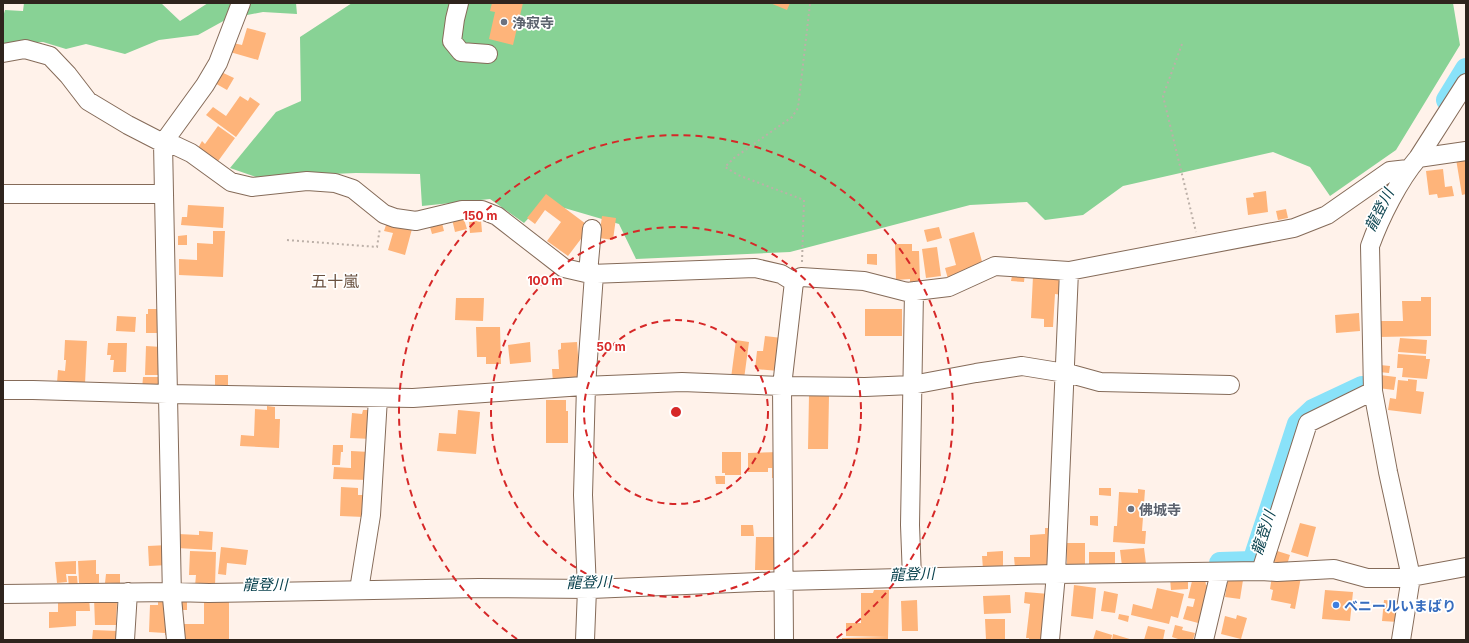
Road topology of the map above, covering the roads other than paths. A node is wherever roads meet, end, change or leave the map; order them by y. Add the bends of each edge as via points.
1 (241, 3) edge
2 (459, 3) edge
3 (3, 53) edge
4 (488, 54) dead end
5 (1466, 83) edge
6 (163, 143) junction
7 (1466, 151) edge
8 (1413, 164) junction
9 (3, 194) edge
10 (164, 194) junction
11 (592, 229) dead end
12 (1069, 271) junction
13 (591, 273) junction
14 (797, 280) junction
15 (914, 291) junction
16 (1065, 374) junction
17 (912, 385) junction
18 (1230, 385) dead end
19 (586, 386) junction
20 (782, 386) junction
21 (3, 390) edge
22 (1373, 391) junction
23 (167, 394) junction
24 (378, 398) junction
25 (1466, 567) edge
26 (1261, 571) junction
27 (1220, 572) junction
28 (1056, 574) junction
29 (912, 577) junction
30 (1411, 577) junction
31 (784, 581) junction
32 (587, 588) junction
33 (359, 590) junction
34 (128, 592) junction
35 (172, 592) junction
36 (3, 594) edge
37 (125, 640) edge
38 (176, 640) edge
39 (585, 640) edge
40 (784, 640) edge
41 (1050, 640) edge
42 (1204, 640) edge
43 (1401, 640) edge

1 - 6 street via 218,63
2 - 4 street via 454,19 452,41 461,52
3 - 6 street via 25,49 50,56 88,101
5 - 8 street
6 - 10 street
6 - 13 street via 192,153 231,182 252,187 307,181 335,183 353,190 382,213 395,218 416,221 462,210 482,210 497,216 564,268
7 - 8 street
8 - 12 street via 1390,171 1327,215 1294,228
8 - 22 street via 1377,227 1370,246
9 - 10 street
10 - 23 street
11 - 13 street
12 - 15 street via 995,266 949,287
12 - 16 street
13 - 14 street via 755,268
13 - 19 street
14 - 15 street via 864,281 907,292
14 - 20 street
15 - 17 street
16 - 17 street via 1022,366
16 - 18 street via 1100,382
16 - 28 street
17 - 20 street
17 - 29 street
19 - 20 street via 682,382
19 - 24 street via 413,398
19 - 32 street via 583,495
20 - 31 street
21 - 23 street
22 - 26 street via 1308,423
22 - 30 street
23 - 24 street
23 - 35 street
24 - 33 street via 370,515
25 - 30 street
26 - 27 street
26 - 30 street via 1334,570 1367,578
27 - 28 street
27 - 42 street
28 - 29 street
28 - 41 street
29 - 31 street
30 - 43 street
31 - 32 street
31 - 40 street
32 - 33 street
32 - 39 street
33 - 35 street
34 - 35 street
34 - 36 street
34 - 37 street
35 - 38 street

